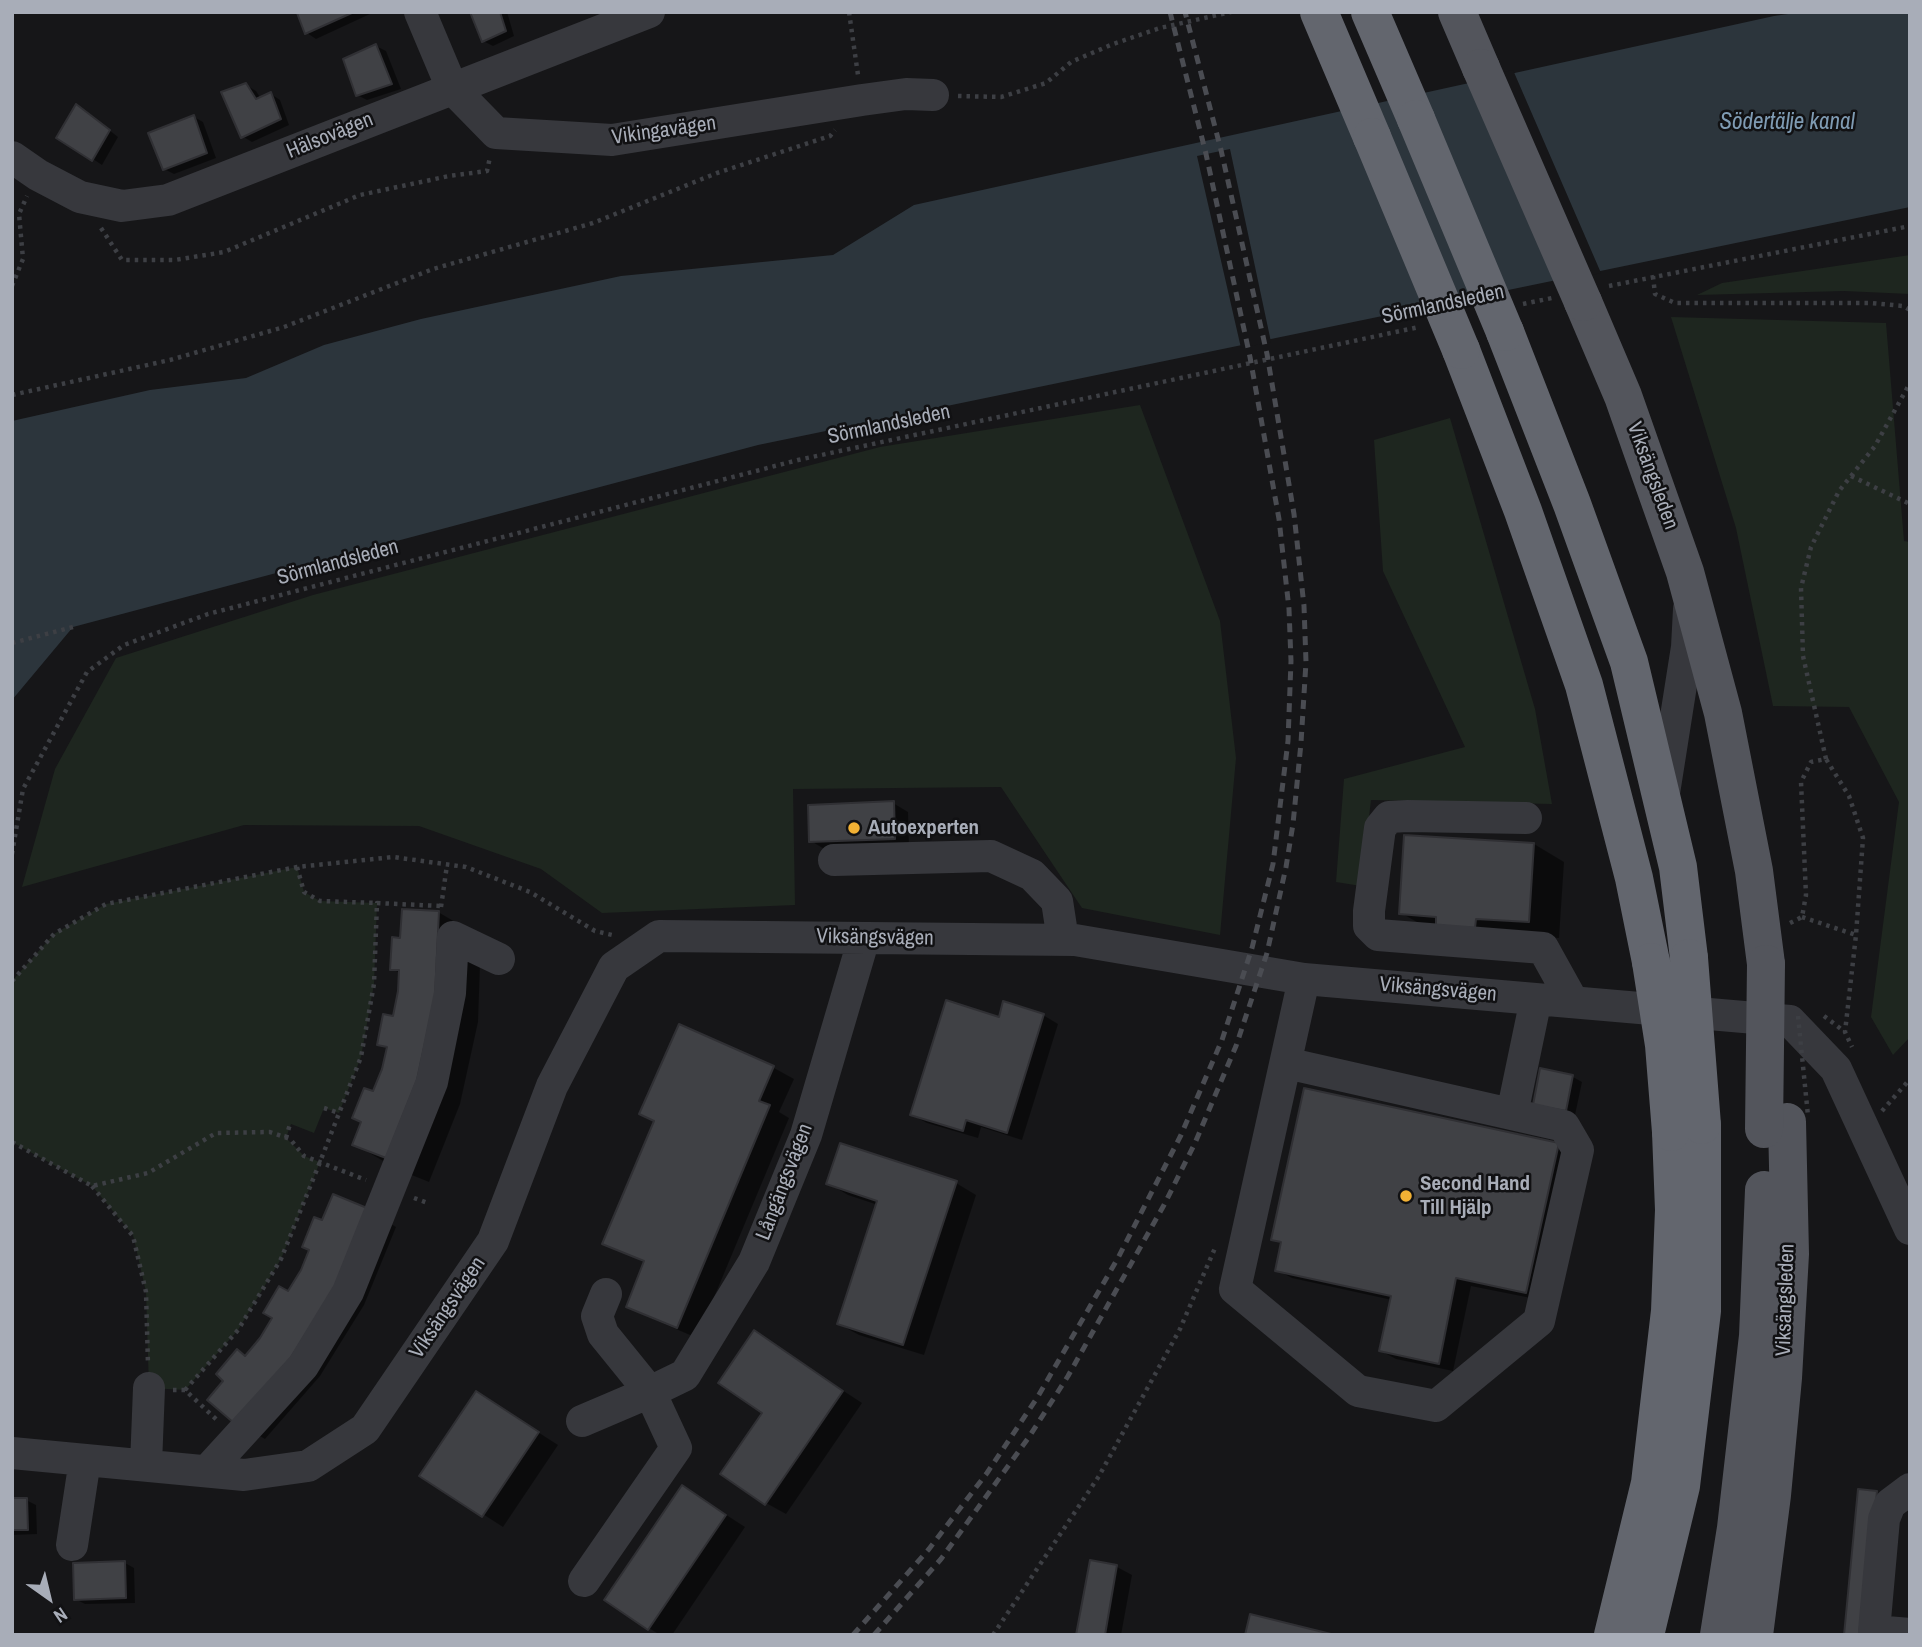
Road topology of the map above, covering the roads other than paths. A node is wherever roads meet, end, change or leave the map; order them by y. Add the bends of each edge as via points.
1 (420, 12) edge
2 (649, 12) edge
3 (1319, 12) edge
4 (1370, 12) edge
5 (1457, 12) edge
6 (452, 88) junction
7 (933, 95) road end
8 (12, 157) edge
9 (1690, 591) junction
10 (1663, 801) junction
11 (1526, 818) dead end
12 (834, 860) dead end
13 (863, 938) junction
14 (1063, 940) junction
15 (499, 959) dead end
16 (1304, 979) junction
17 (1536, 999) junction
18 (1573, 1003) junction
19 (1286, 1063) junction
20 (1512, 1114) junction
21 (1787, 1122) junction
22 (1687, 1129) junction
23 (1901, 1183) edge
24 (1910, 1229) edge
25 (606, 1294) dead end
26 (149, 1388) road end
27 (650, 1392) junction
28 (582, 1421) dead end
29 (12, 1453) edge
30 (85, 1460) junction
31 (146, 1465) junction
32 (207, 1471) junction
33 (1910, 1489) edge
34 (72, 1545) dead end
35 (584, 1580) dead end
36 (1910, 1634) edge
37 (1612, 1635) edge
38 (1645, 1635) edge
39 (1719, 1635) edge
40 (1754, 1635) edge

1 - 6 street
2 - 6 street, Hälsovägen
3 - 22 highway, bridge via 1461,349 1584,685 1634,878 1664,1045
4 - 10 highway, bridge via 1572,504 1629,662
5 - 9 main road, Viksängsleden, bridge via 1623,396
6 - 7 street, Vikingavägen via 496,133 612,140 862,100
6 - 8 street, Hälsovägen via 168,200 122,206 80,197
9 - 10 street via 1687,647
9 - 21 main road, Viksängsleden, bridge via 1723,713 1754,871
10 - 22 highway, bridge via 1678,867 1689,958
11 - 18 street via 1389,817 1380,828 1370,926 1378,935 1543,948
12 - 14 street via 992,856 1032,875 1057,901
13 - 14 street, Viksängsvägen
13 - 27 street, Långängsvägen via 806,1135 754,1262 685,1375
13 - 32 street, Viksängsvägen via 659,936 614,967 552,1086 493,1241 365,1429 308,1466 244,1475
14 - 16 street, Viksängsvägen
15 - 32 street via 453,937 450,992 432,1082 348,1292 303,1366
16 - 17 street, Viksängsvägen
16 - 19 street
17 - 18 street, Viksängsvägen
17 - 20 street
18 - 23 street, Viksängsvägen via 1790,1021 1836,1069 1873,1121
19 - 20 street
19 - 20 street via 1235,1289 1357,1391 1436,1406 1539,1321 1578,1150 1564,1126
21 - 39 main road, Viksängsleden via 1763,1227 1758,1336
21 - 40 main road, Viksängsleden via 1790,1254 1783,1378
22 - 37 highway via 1674,1210 1670,1311 1650,1483
22 - 38 highway via 1702,1311 1681,1486
23 - 24 street, Viksängsvägen
25 - 27 street via 597,1316 603,1335
26 - 31 street
27 - 28 street, Långängsvägen
27 - 35 street via 676,1448
29 - 30 street, Viksängsvägen
30 - 31 street, Viksängsvägen
30 - 34 street
31 - 32 street, Viksängsvägen
33 - 36 street via 1890,1504 1884,1519 1874,1631

